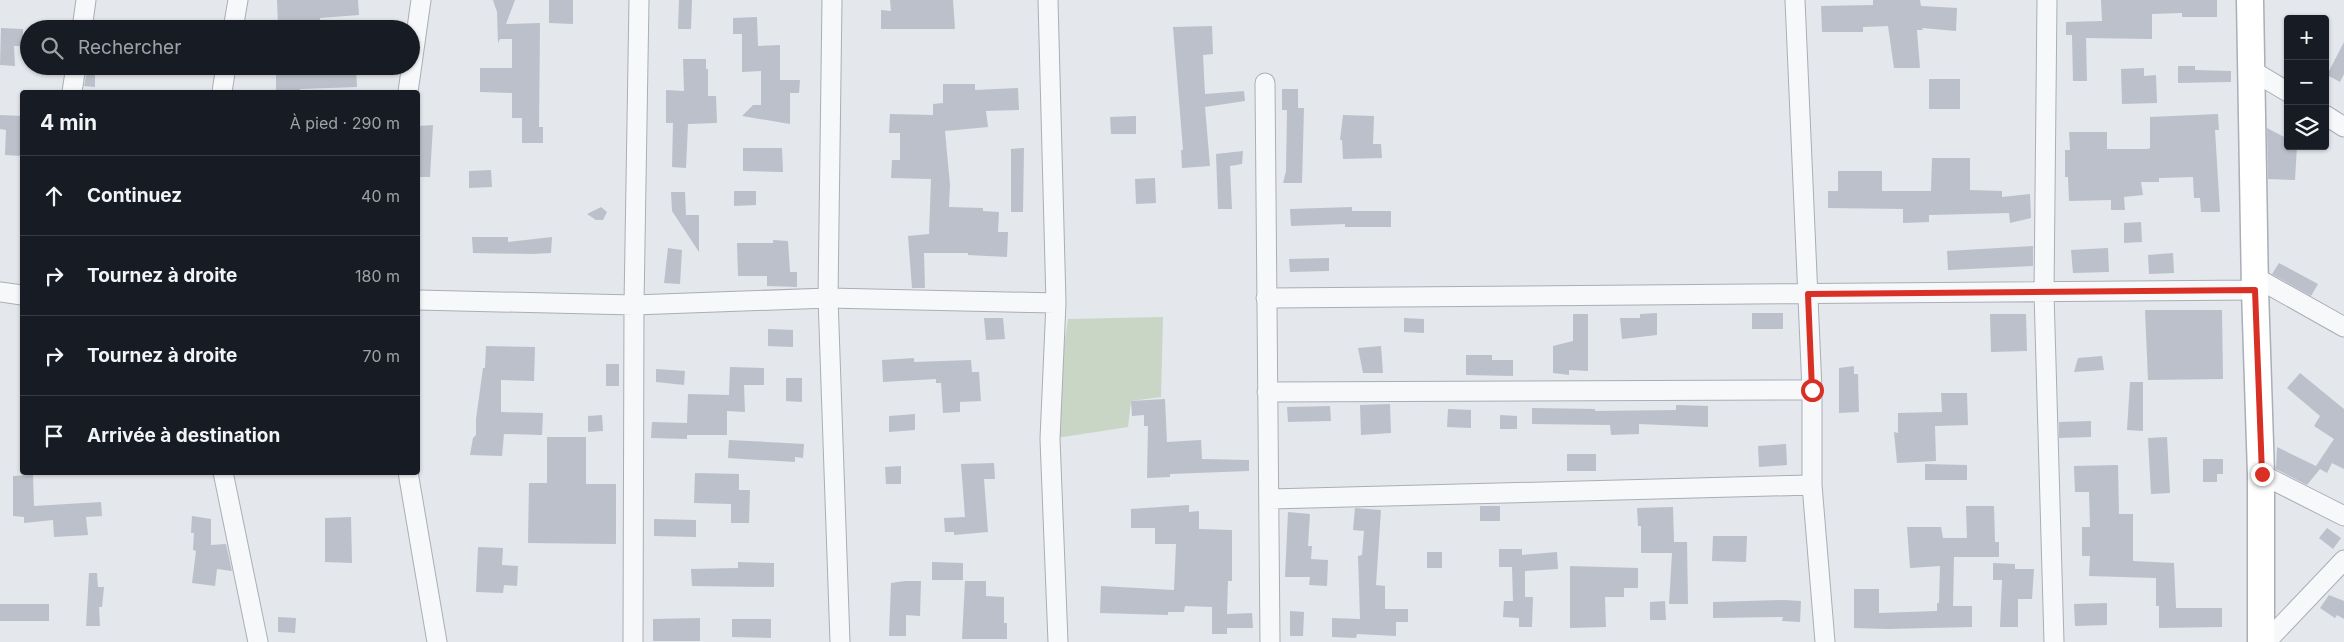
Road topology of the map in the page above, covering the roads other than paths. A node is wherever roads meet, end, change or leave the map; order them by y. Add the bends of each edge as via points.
1 (86, 0) edge
2 (238, 0) edge
3 (421, 0) edge
4 (639, 0) edge
5 (832, 0) edge
6 (1048, 0) edge
7 (1795, 0) edge
8 (2047, 0) edge
9 (2250, 0) edge
10 (83, 20) edge
11 (235, 20) edge
12 (418, 20) edge
13 (2251, 70) junction
14 (75, 75) edge
15 (225, 75) edge
16 (410, 75) edge
17 (1265, 84) dead end
18 (72, 90) edge
19 (222, 90) edge
20 (408, 90) edge
21 (2284, 90) edge
22 (2329, 118) edge
23 (2344, 127) edge
24 (2255, 283) junction
25 (0, 292) edge
26 (2044, 293) junction
27 (1808, 294) junction
28 (20, 295) edge
29 (828, 298) junction
30 (1266, 298) junction
31 (420, 300) edge
32 (1056, 303) junction
33 (634, 305) junction
34 (2344, 327) edge
35 (1812, 390) junction
36 (1267, 392) junction
37 (2262, 474) junction
38 (223, 475) edge
39 (409, 475) edge
40 (1812, 485) junction
41 (1269, 499) junction
42 (2344, 516) edge
43 (2344, 560) edge
44 (258, 642) edge
45 (437, 642) edge
46 (633, 642) edge
47 (840, 642) edge
48 (1058, 642) edge
49 (1270, 642) edge
50 (1825, 642) edge
51 (2054, 642) edge
52 (2260, 642) edge
53 (2266, 642) edge

1 - 10 street
2 - 11 street
3 - 12 street
4 - 33 street
5 - 29 street
6 - 32 street
7 - 27 street
8 - 26 street
9 - 13 street
13 - 21 street
13 - 24 street
14 - 18 street
15 - 19 street
16 - 20 street
17 - 30 street
22 - 23 street
24 - 26 street
24 - 34 street
24 - 37 street
25 - 28 street
26 - 27 street
26 - 51 street
27 - 30 street
27 - 35 street
29 - 32 street
29 - 33 street
29 - 47 street
30 - 36 street
31 - 33 street
32 - 48 street via 1050,439
33 - 46 street
35 - 36 street
35 - 40 street
36 - 41 street
37 - 42 street
37 - 52 street
38 - 44 street
39 - 45 street
40 - 41 street
40 - 50 street
41 - 49 street
43 - 53 street

